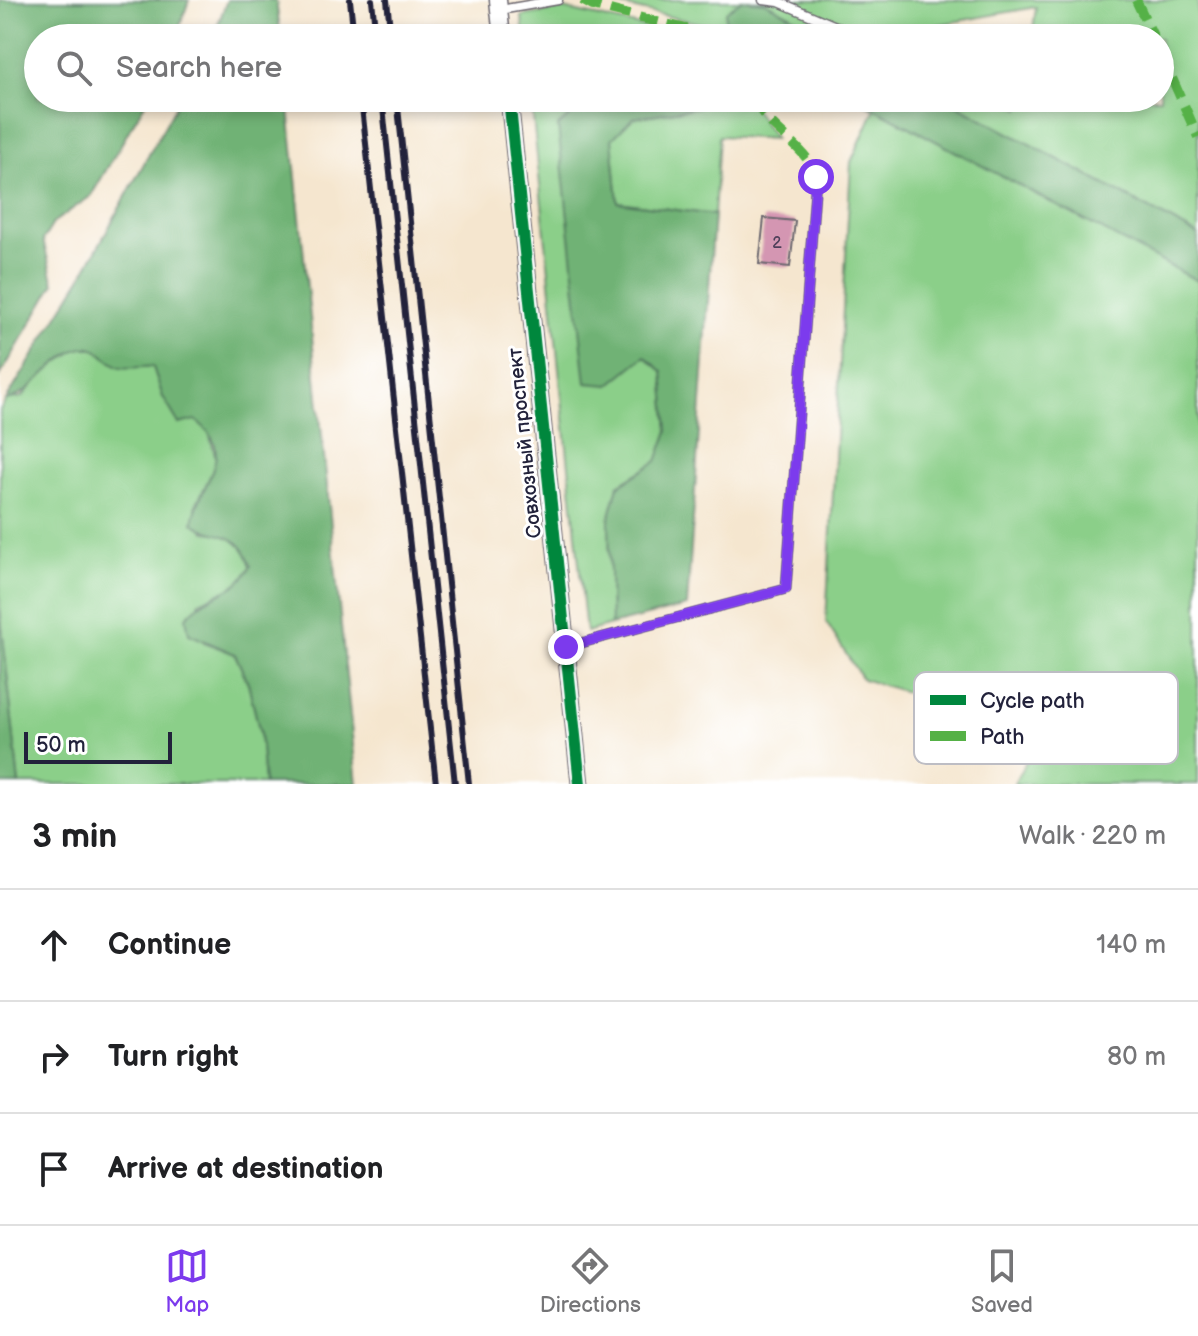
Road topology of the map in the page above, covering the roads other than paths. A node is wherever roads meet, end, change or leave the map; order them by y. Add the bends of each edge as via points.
1 (558, 0) edge
2 (763, 0) edge
3 (499, 5) edge
4 (831, 24) edge
5 (510, 112) edge
6 (816, 177) dead end
7 (566, 647) junction
8 (580, 784) edge

1 - 3 lane
2 - 4 lane
5 - 7 street, Совхозный проспект
6 - 7 lane via 786,589
7 - 8 street, Совхозный проспект

